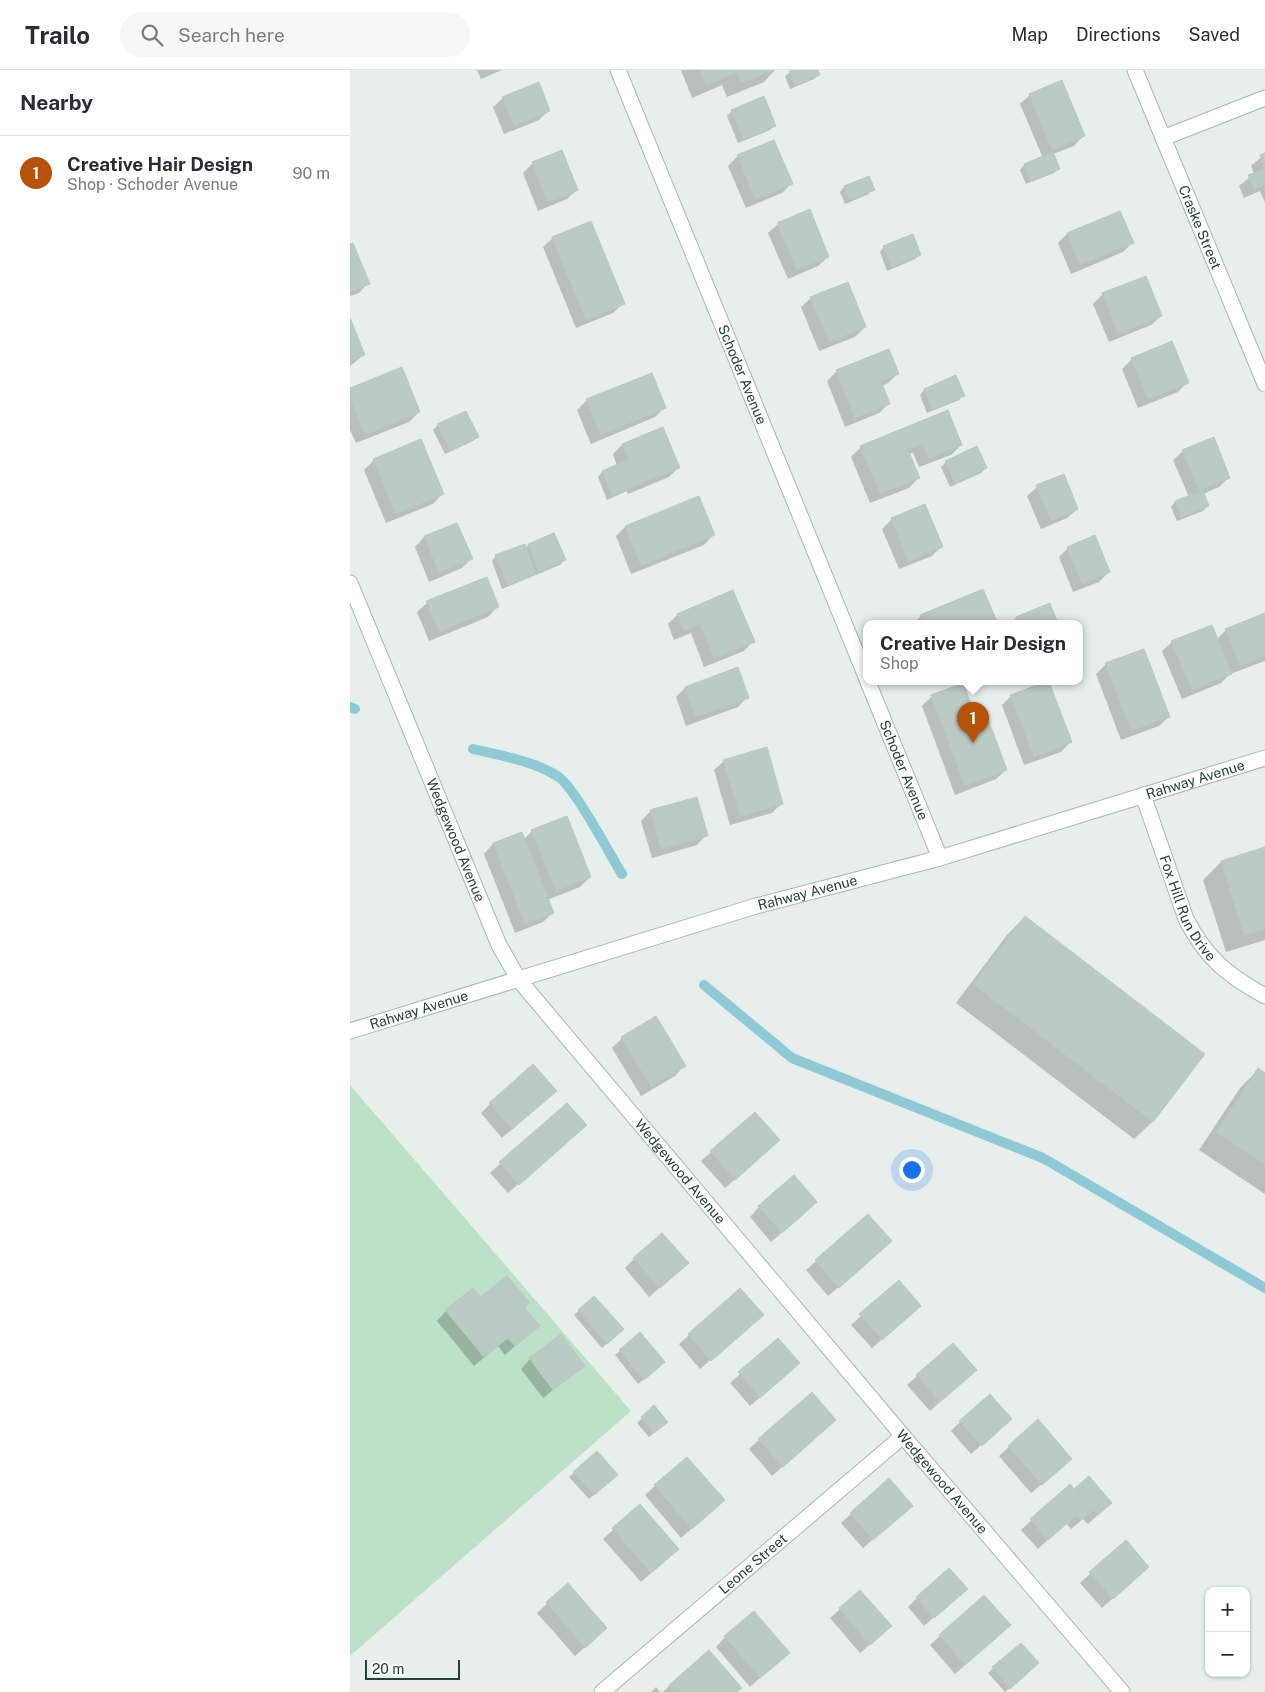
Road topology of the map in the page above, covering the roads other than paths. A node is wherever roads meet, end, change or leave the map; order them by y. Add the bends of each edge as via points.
1 (618, 70) edge
2 (1135, 70) edge
3 (1265, 98) edge
4 (1163, 138) junction
5 (1265, 384) edge
6 (350, 583) edge
7 (863, 670) edge
8 (869, 685) edge
9 (1265, 758) edge
10 (1143, 796) junction
11 (940, 858) junction
12 (519, 980) junction
13 (1265, 996) edge
14 (350, 1032) edge
15 (902, 1436) junction
16 (602, 1692) edge
17 (1122, 1692) edge

1 - 7 street, Schoder Avenue
2 - 4 street, Craske Street
3 - 4 street
4 - 5 street, Craske Street
6 - 12 street, Wedgewood Avenue via 499,945
8 - 11 street, Schoder Avenue
9 - 10 street, Rahway Avenue
10 - 11 street, Rahway Avenue
10 - 13 street, Fox Hill Run Drive via 1196,937 1222,968
11 - 12 street, Rahway Avenue via 756,906
12 - 14 street, Rahway Avenue
12 - 15 street, Wedgewood Avenue
15 - 16 street, Leone Street
15 - 17 street, Wedgewood Avenue

